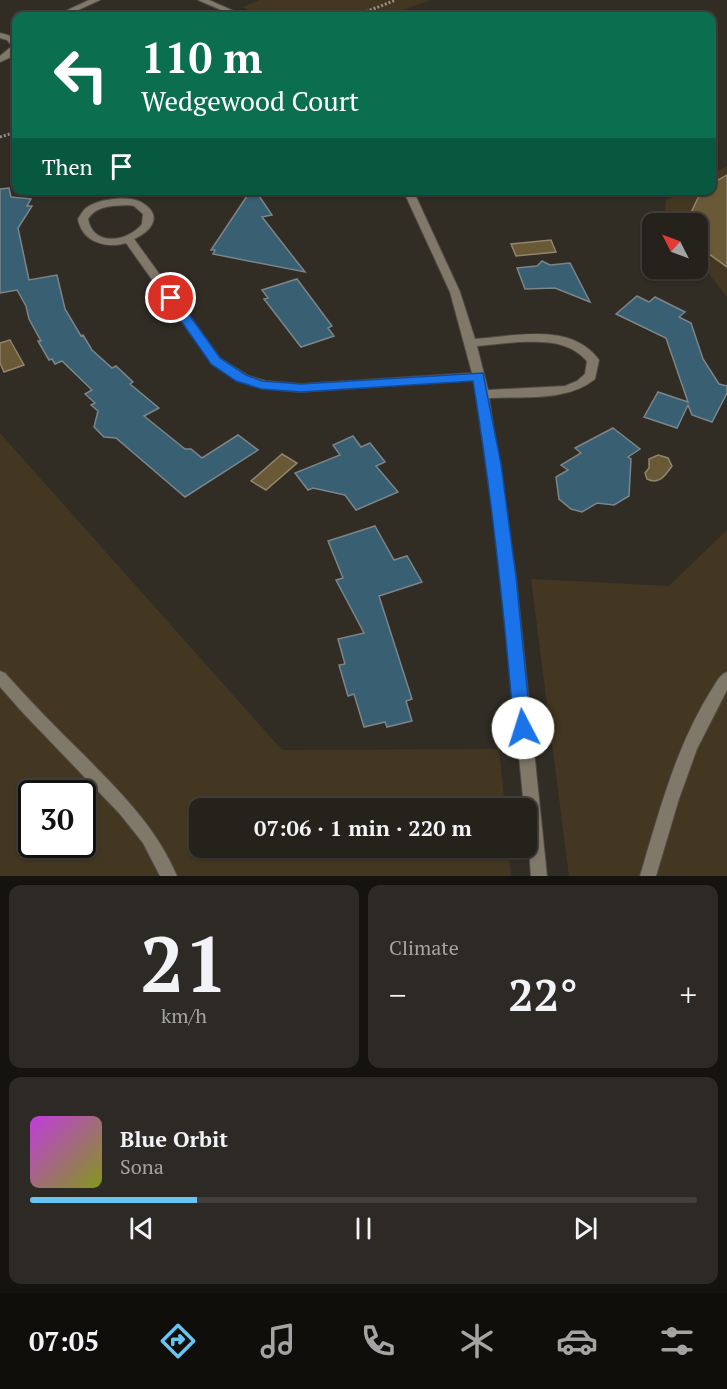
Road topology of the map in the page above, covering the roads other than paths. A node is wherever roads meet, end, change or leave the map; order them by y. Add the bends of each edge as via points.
1 (96, 0) edge
2 (202, 0) edge
3 (68, 12) edge
4 (231, 12) edge
5 (410, 195) edge
6 (128, 238) junction
7 (471, 343) junction
8 (479, 376) junction
9 (483, 394) junction
10 (0, 677) edge
11 (727, 678) edge
12 (169, 876) edge
13 (539, 876) edge
14 (648, 876) edge

1 - 3 street
2 - 4 street
5 - 7 street via 455,292
6 - 6 street via 142,231 149,219 137,204 107,203 83,218 81,225 91,237 112,241
6 - 8 street via 216,361 251,382 301,388
7 - 8 street
7 - 9 street via 561,339 586,351 594,365 587,381 573,388
8 - 9 street
9 - 13 street via 509,577
10 - 12 street via 125,808 149,838
11 - 14 street via 695,735

